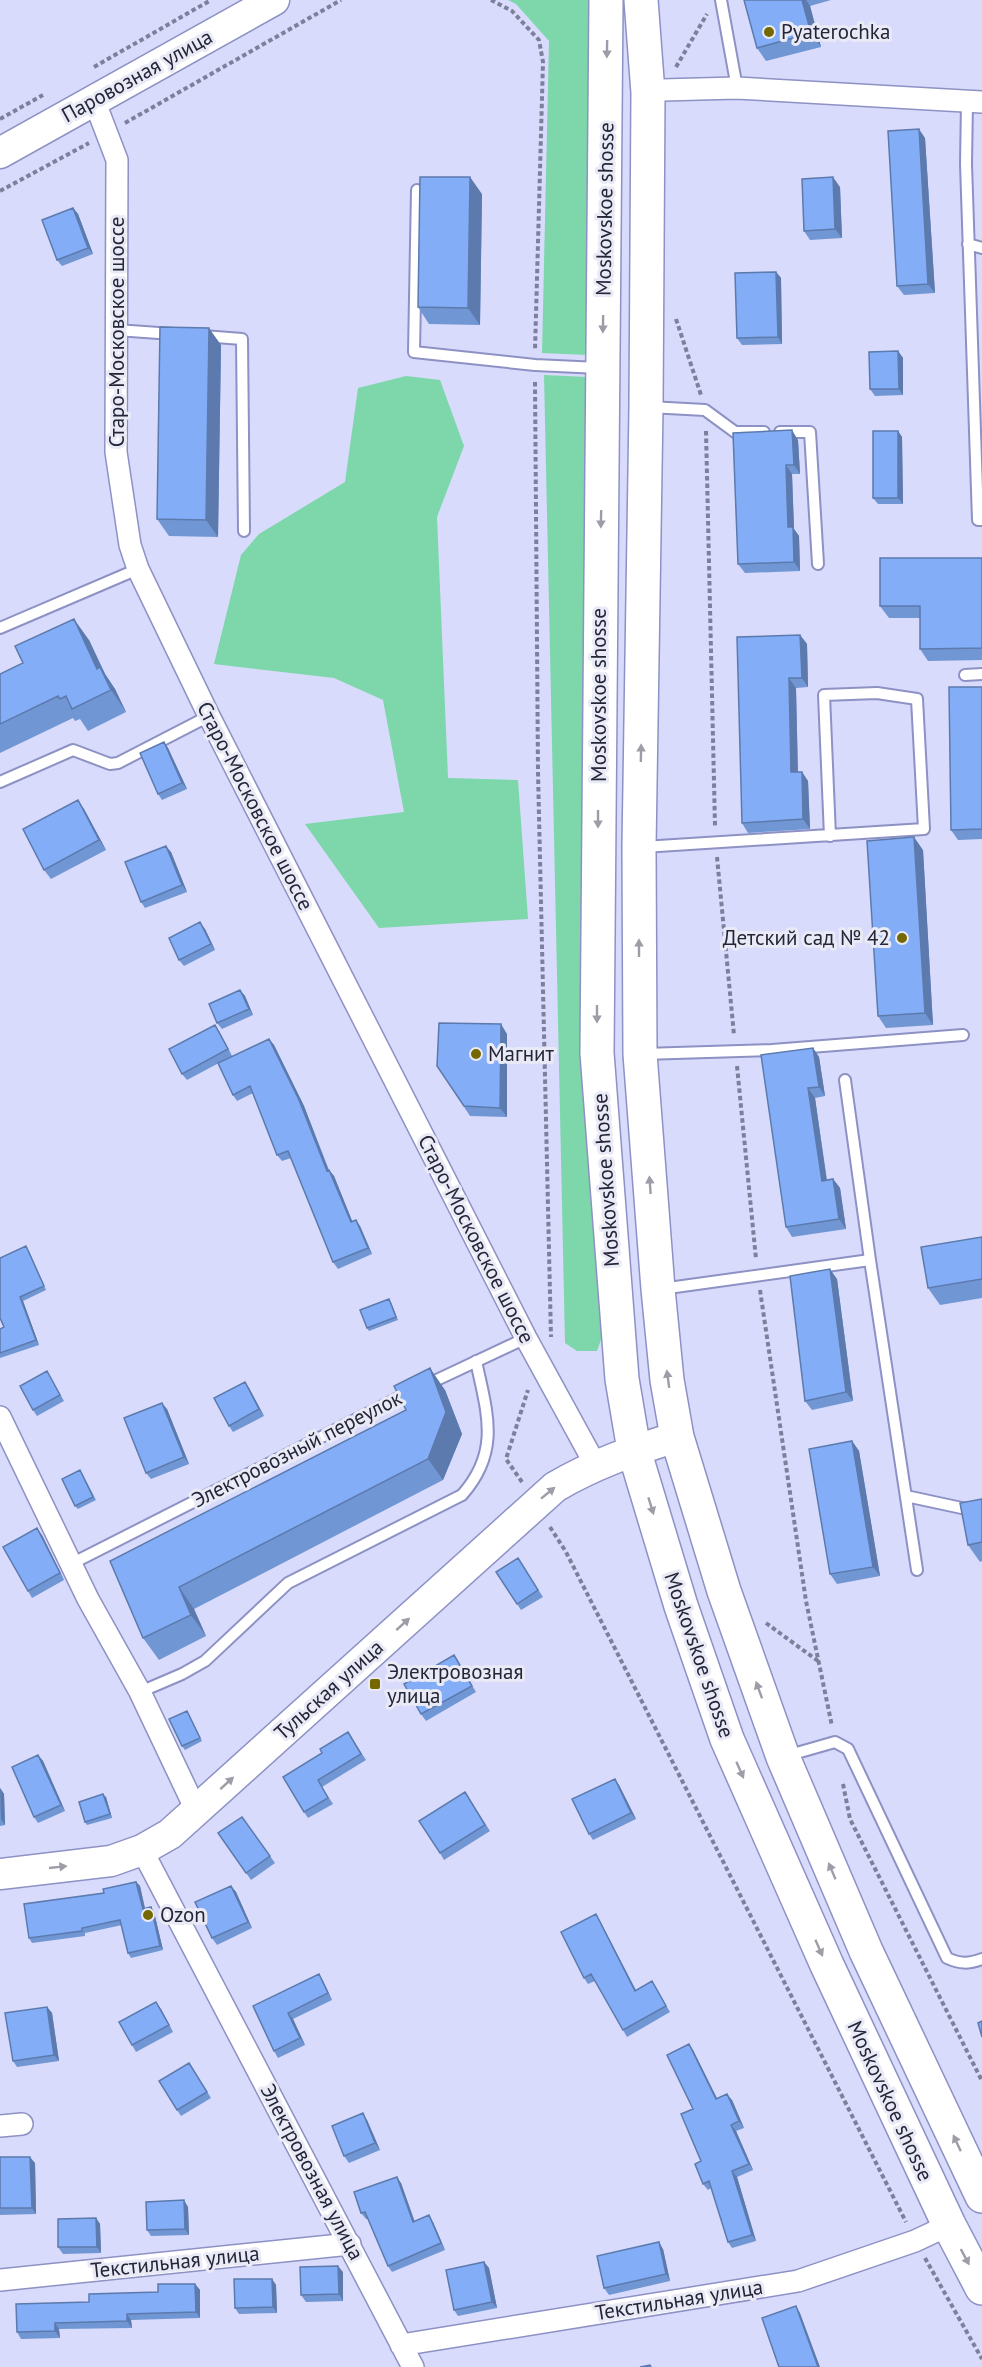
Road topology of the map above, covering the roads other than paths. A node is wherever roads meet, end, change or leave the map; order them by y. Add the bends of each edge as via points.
1 (274, 0) edge
2 (606, 0) edge
3 (641, 0) edge
4 (721, 0) edge
5 (737, 88) junction
6 (655, 92) junction
7 (94, 100) junction
8 (974, 101) edge
9 (0, 153) edge
10 (417, 190) edge
11 (968, 244) junction
12 (982, 248) edge
13 (116, 330) junction
14 (602, 368) junction
15 (646, 407) junction
16 (982, 520) edge
17 (244, 531) dead end
18 (818, 564) dead end
19 (138, 569) junction
20 (0, 628) edge
21 (982, 674) edge
22 (965, 675) dead end
23 (209, 716) junction
24 (0, 782) edge
25 (830, 837) junction
26 (639, 847) junction
27 (963, 1035) dead end
28 (640, 1054) junction
29 (845, 1080) dead end
30 (870, 1260) junction
31 (658, 1289) junction
32 (526, 1338) junction
33 (476, 1361) junction
34 (0, 1417) edge
35 (677, 1437) junction
36 (634, 1450) junction
37 (595, 1464) junction
38 (906, 1496) junction
39 (982, 1508) edge
40 (71, 1564) junction
41 (917, 1570) dead end
42 (140, 1692) junction
43 (783, 1757) junction
44 (196, 1810) junction
45 (142, 1850) junction
46 (0, 1874) edge
47 (982, 1959) edge
48 (22, 2124) dead end
49 (0, 2126) edge
50 (982, 2196) edge
51 (949, 2226) junction
52 (350, 2244) junction
53 (0, 2280) edge
54 (982, 2288) edge
55 (401, 2344) junction
56 (414, 2367) edge

1 - 7 main road, Паровозная улица
2 -> 14 main road, Moskovskoe shosse
3 - 6 main road, Moskovskoe shosse
4 - 5 lane
5 - 6 street
5 - 8 street
6 - 15 main road, Moskovskoe shosse
7 - 9 main road, Паровозная улица
7 - 13 street, Старо-Московское шоссе via 117,160
8 - 11 lane via 966,164
10 - 14 lane via 414,352
11 - 12 lane
11 - 16 lane via 978,520
13 - 17 lane via 242,339
13 - 19 street, Старо-Московское шоссе via 116,452 130,545
14 -> 36 main road, Moskovskoe shosse via 597,1053 622,1379
15 - 18 lane via 705,410 735,432 810,432
26 -> 15 main road, Moskovskoe shosse
19 - 20 lane
19 - 23 street, Старо-Московское шоссе
21 - 22 lane
23 - 24 lane via 118,763 110,764 74,750
23 - 32 street, Старо-Московское шоссе
25 - 25 lane via 824,694 877,693 917,699 924,829
25 - 26 lane
28 -> 26 main road, Moskovskoe shosse
27 - 28 lane via 772,1050
31 -> 28 main road, Moskovskoe shosse
29 - 30 lane
30 - 31 lane
30 - 38 lane
35 -> 31 main road, Moskovskoe shosse
32 - 33 lane, Электровозный переулок
32 - 37 street, Старо-Московское шоссе
33 - 40 lane, Электровозный переулок via 376,1407
33 - 42 lane via 486,1406 488,1444 473,1483 462,1495 288,1583 205,1661
34 - 40 street
35 - 36 main road, Тульская улица
43 -> 35 main road, Moskovskoe shosse via 724,1591
36 - 37 main road, Тульская улица
36 -> 51 main road, Moskovskoe shosse via 681,1606 727,1739
44 -> 37 main road, Тульская улица via 536,1503
38 - 39 lane via 971,1510
38 - 41 lane
40 - 42 street
42 - 44 street
43 - 47 lane via 835,1742 848,1749 947,1958 958,1963
50 -> 43 main road, Moskovskoe shosse via 866,1951
44 - 45 main road, Тульская улица via 170,1834
46 -> 45 main road, Тульская улица via 111,1861
45 - 52 street, Электровозная улица
48 - 49 street
51 -> 54 main road, Moskovskoe shosse
51 - 55 street, Текстильная улица via 798,2281
52 - 53 street, Текстильная улица
52 - 55 street, Электровозная улица
55 - 56 street, Электровозная улица

